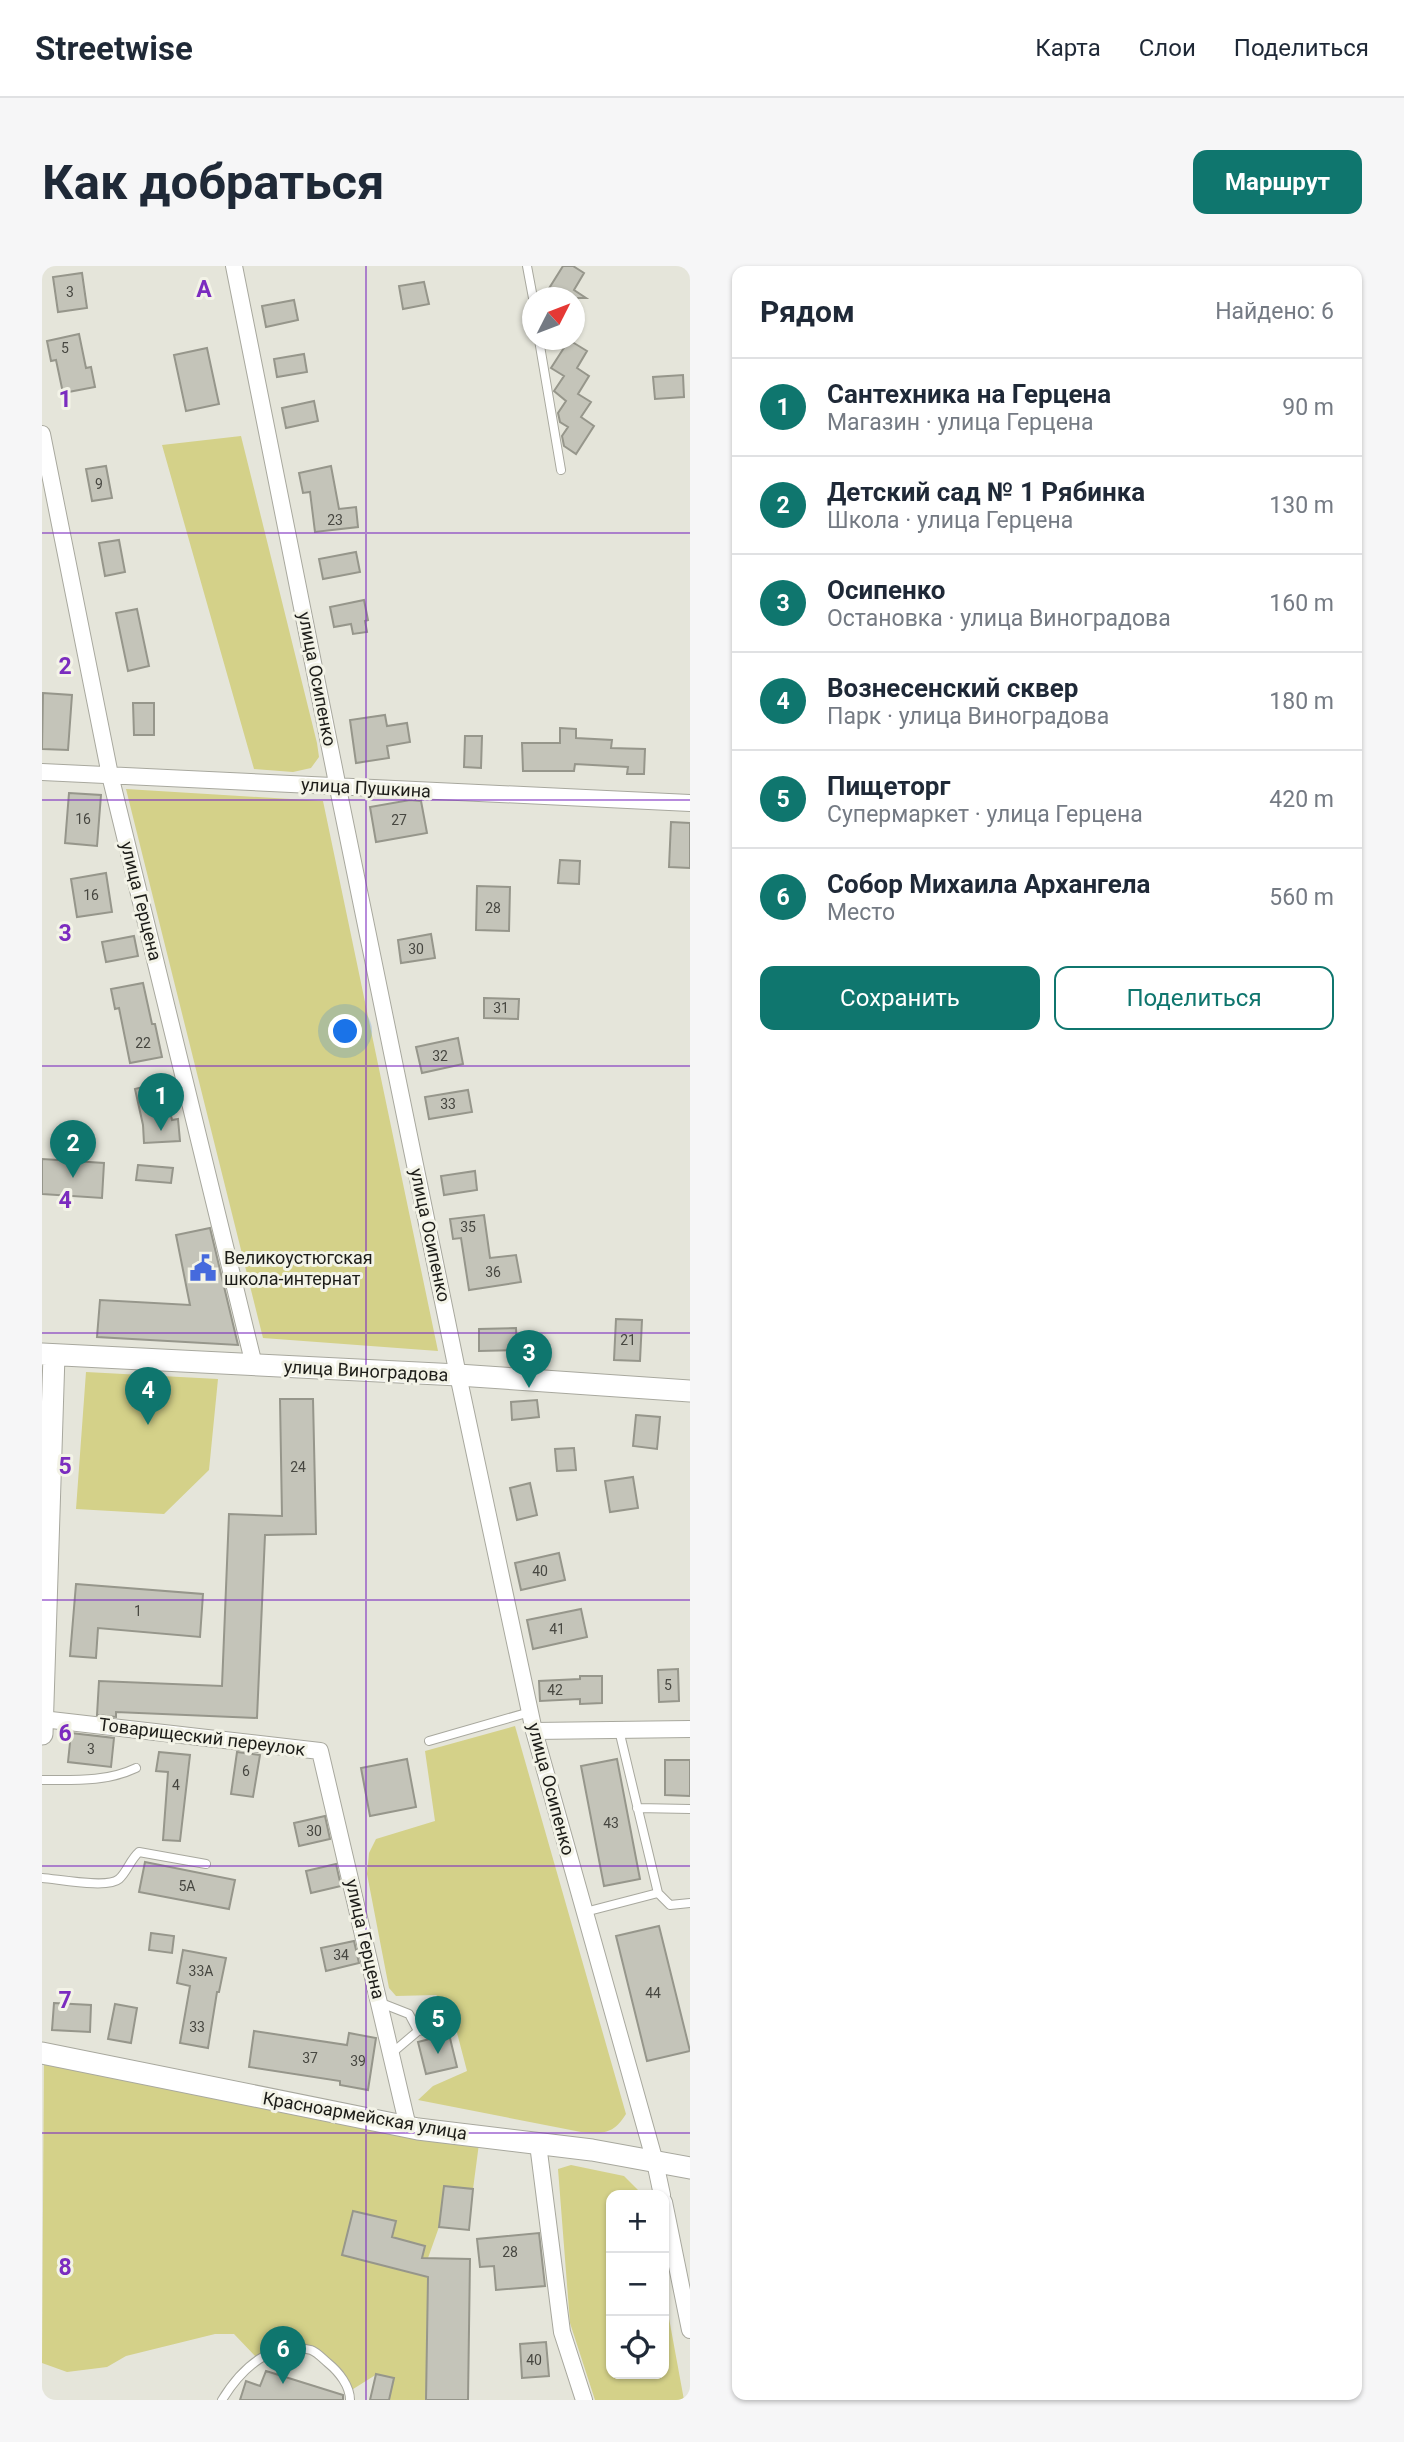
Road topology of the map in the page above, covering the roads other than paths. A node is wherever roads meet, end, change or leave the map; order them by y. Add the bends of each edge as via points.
1 (234, 266) edge
2 (527, 266) edge
3 (531, 287) edge
4 (541, 350) edge
5 (42, 434) edge
6 (561, 470) dead end
7 (42, 772) edge
8 (110, 775) junction
9 (338, 786) junction
10 (690, 803) edge
11 (48, 1355) edge
12 (254, 1365) junction
13 (458, 1376) junction
14 (690, 1391) edge
15 (530, 1712) junction
16 (43, 1719) edge
17 (690, 1729) edge
18 (619, 1730) junction
19 (534, 1731) junction
20 (42, 1734) edge
21 (429, 1741) dead end
22 (320, 1751) joint
23 (136, 1768) dead end
24 (42, 1780) edge
25 (638, 1808) junction
26 (690, 1809) edge
27 (206, 1864) dead end
28 (42, 1878) edge
29 (658, 1893) junction
30 (690, 1903) edge
31 (585, 1912) junction
32 (381, 2003) junction
33 (449, 2024) dead end
34 (418, 2031) junction
35 (42, 2053) edge
36 (392, 2053) junction
37 (408, 2127) junction
38 (538, 2144) junction
39 (655, 2162) junction
40 (690, 2168) edge
41 (661, 2190) edge
42 (669, 2227) edge
43 (690, 2330) edge
44 (222, 2400) edge
45 (350, 2400) edge
46 (584, 2400) edge

1 - 9 street, улица Осипенко
2 - 3 lane
4 - 6 lane
5 - 8 street, улица Герцена
7 - 8 street, улица Пушкина
8 - 9 street, улица Пушкина
8 - 12 street, улица Герцена
9 - 10 street, улица Пушкина
9 - 13 street, улица Осипенко
11 - 12 street, улица Виноградова
11 - 16 street
12 - 13 street, улица Виноградова
13 - 14 street, улица Виноградова
13 - 15 street, улица Осипенко
15 - 19 street, улица Осипенко
15 - 21 lane
16 - 20 street
16 - 22 street, Товарищеский переулок
17 - 18 street
18 - 19 street
18 - 25 lane
19 - 31 street, улица Осипенко
22 - 32 street, улица Герцена
23 - 24 lane via 92,1779
25 - 26 lane
25 - 29 lane
27 - 28 lane via 139,1852 118,1879 108,1884
29 - 30 lane via 670,1905
29 - 31 lane
31 - 39 street, улица Осипенко
32 - 34 lane via 409,2014
32 - 36 street, улица Герцена
33 - 34 lane
34 - 36 lane
35 - 37 street, Красноармейская улица
36 - 37 street, улица Герцена
37 - 38 street, Красноармейская улица
38 - 39 street, Красноармейская улица
38 - 46 street via 562,2332
39 - 40 street, Красноармейская улица
39 - 41 street, улица Осипенко
42 - 43 street
44 - 45 lane via 257,2358 284,2348 313,2350 335,2369 350,2391

